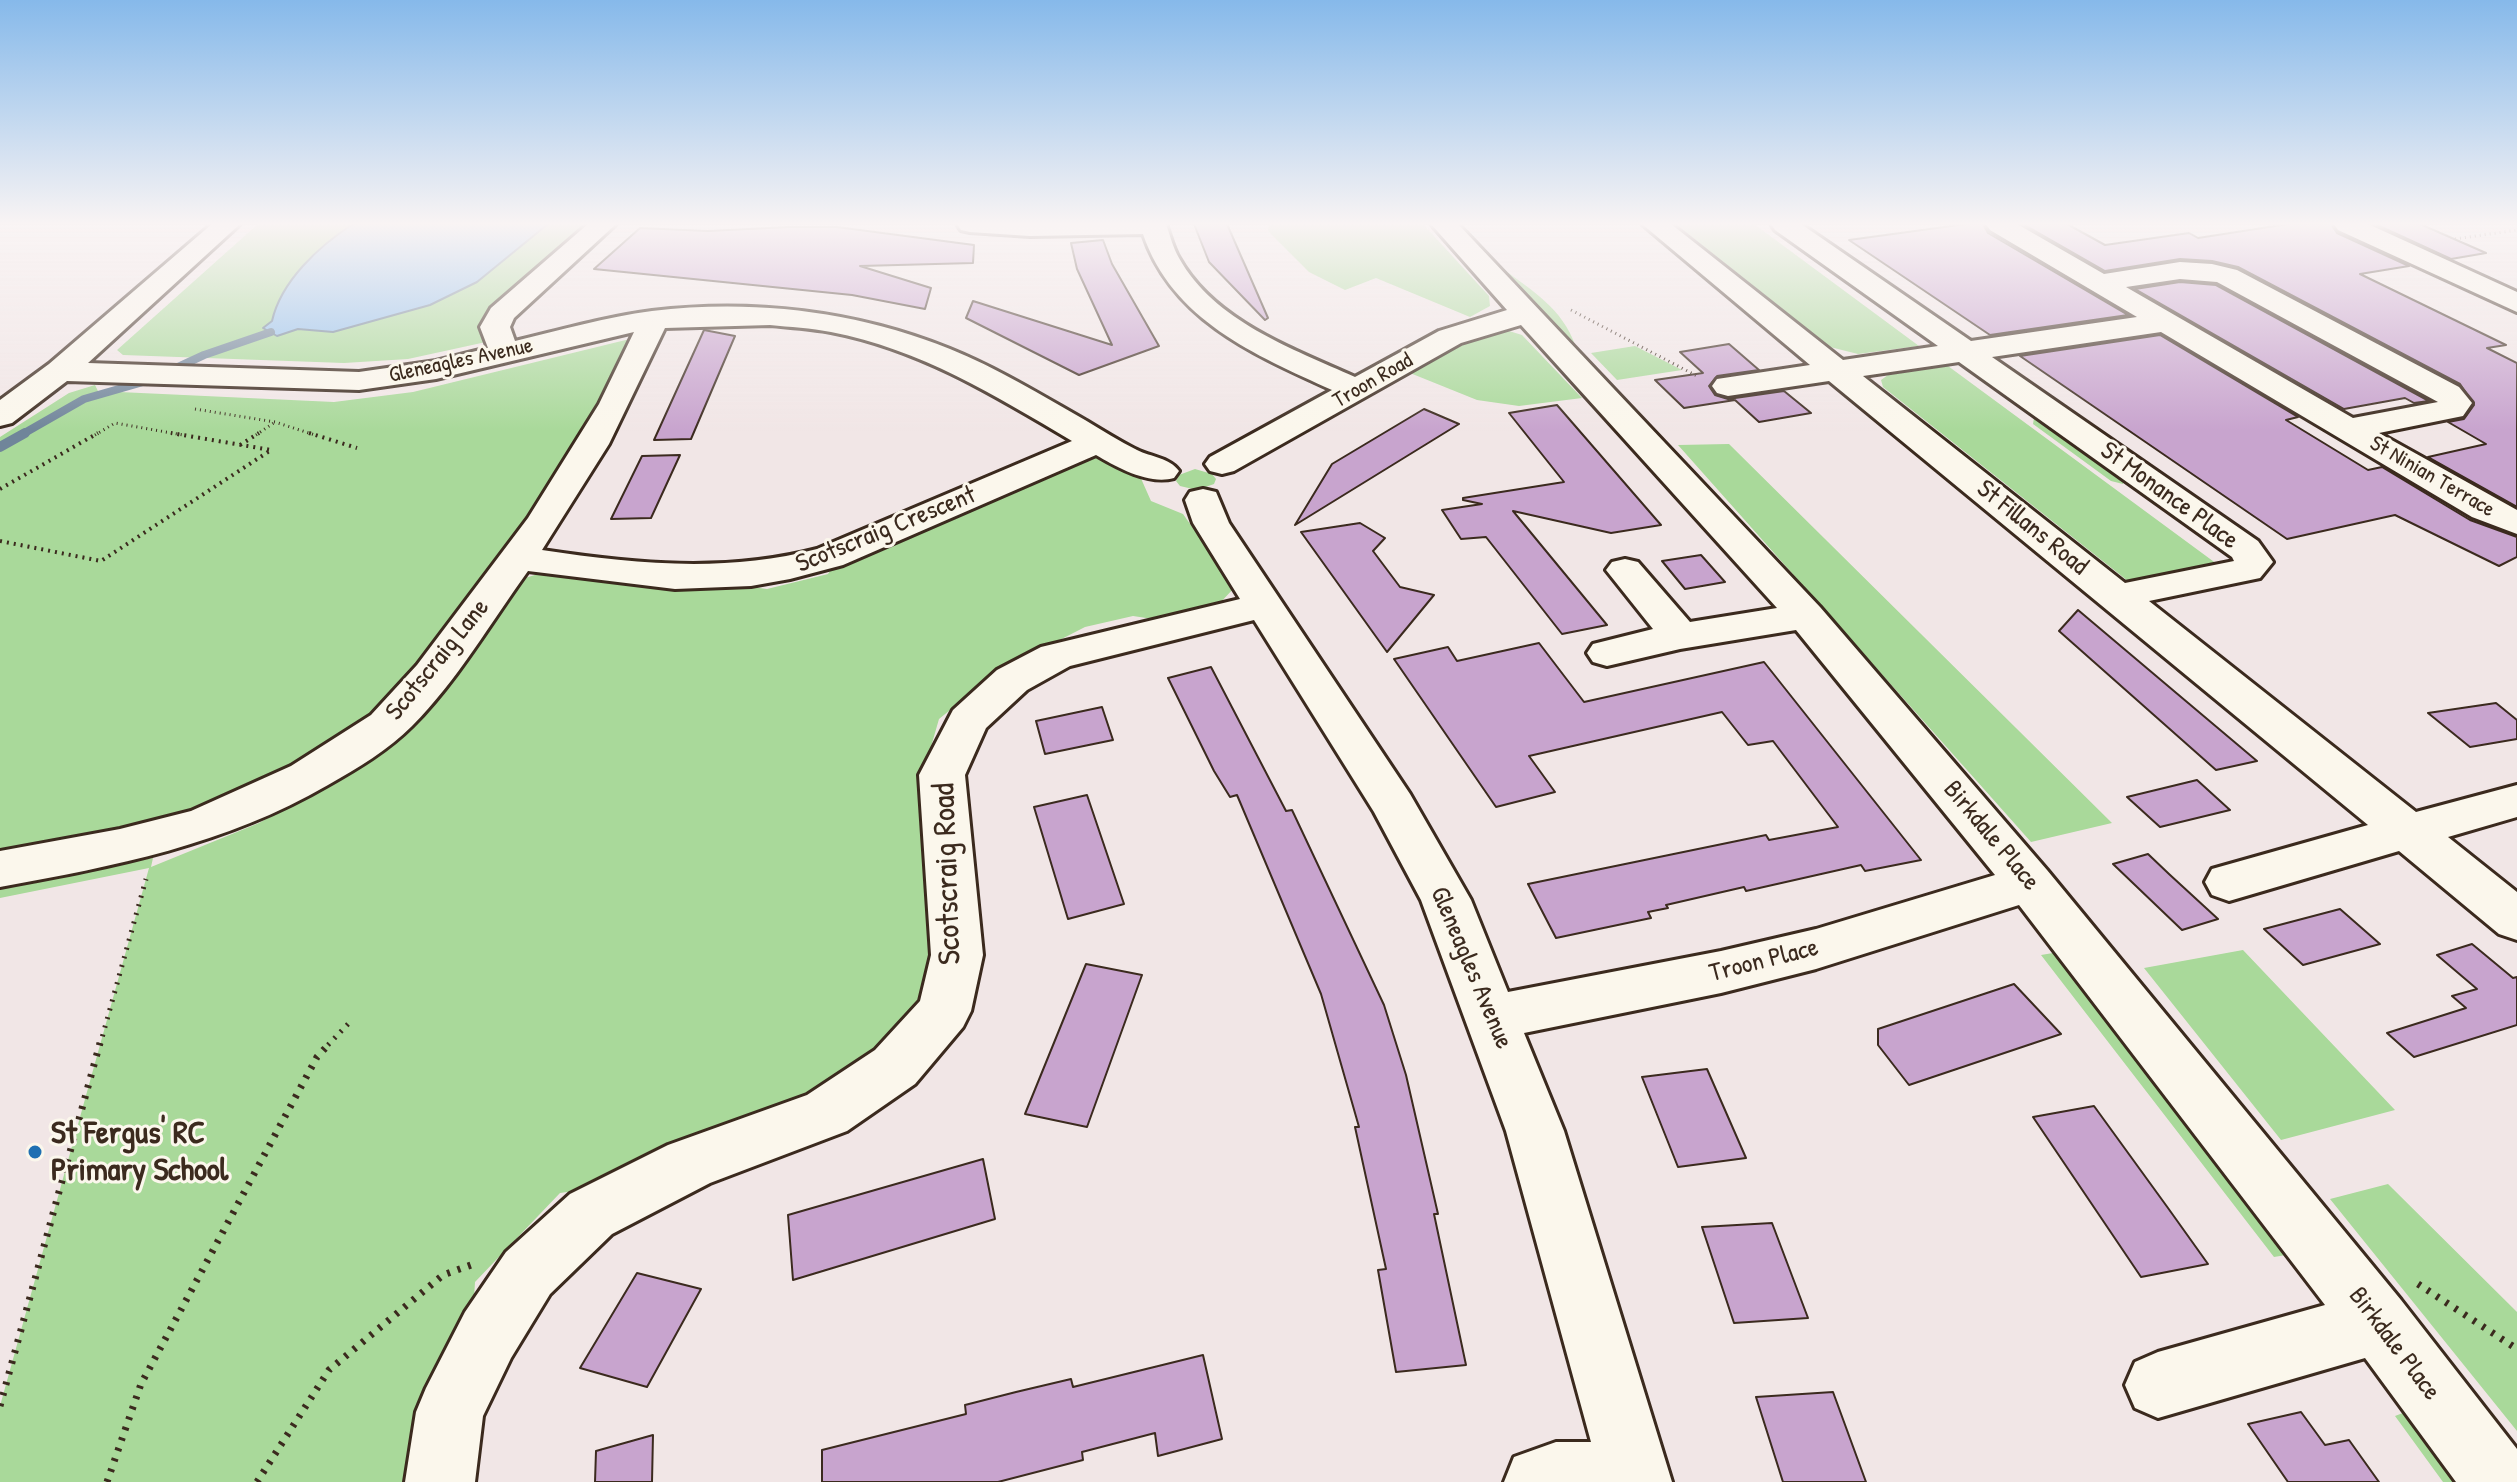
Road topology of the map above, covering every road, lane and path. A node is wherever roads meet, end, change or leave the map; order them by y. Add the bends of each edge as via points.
1 (148, 293) edge
2 (525, 293) edge
3 (1193, 293) edge
4 (1527, 293) edge
5 (1741, 293) edge
6 (1882, 293) edge
7 (2117, 293) edge
8 (2259, 293) edge
9 (2496, 293) edge
10 (2517, 303) edge
11 (1550, 312) junction
12 (654, 320) junction
13 (2167, 322) junction
14 (1964, 351) junction
15 (505, 353) junction
16 (1836, 370) junction
17 (60, 371) junction
18 (1728, 386) joint
19 (1358, 390) junction
20 (187, 407) dead end
21 (0, 416) edge
22 (275, 422) junction
23 (2348, 429) junction
24 (1100, 441) junction
25 (240, 445) junction
26 (357, 448) dead end
27 (1213, 482) junction
28 (0, 489) edge
29 (2517, 523) edge
30 (0, 541) edge
31 (520, 558) junction
32 (1625, 570) dead end
33 (2117, 596) junction
34 (1266, 605) junction
35 (1806, 616) junction
36 (1680, 636) junction
37 (1607, 653) dead end
38 (2517, 801) edge
39 (2408, 832) junction
40 (157, 839) junction
41 (0, 869) edge
42 (2229, 882) dead end
43 (2030, 883) junction
44 (2517, 920) edge
45 (1493, 1017) junction
46 (349, 1023) dead end
47 (2336, 1268) junction
48 (528, 1273) junction
49 (2378, 1322) junction
50 (2517, 1349) edge
51 (2158, 1385) dead end
52 (0, 1406) edge
53 (1636, 1479) edge
54 (107, 1482) edge
55 (257, 1482) edge
56 (440, 1482) edge
57 (1539, 1482) edge
58 (2499, 1482) edge

1 - 17 street
2 - 15 street via 501,314 495,327
3 - 19 street via 1253,340
4 - 11 street, Birkdale Place
5 - 16 street, St Fillans Road
6 - 14 street, St Monance Place
7 - 13 street, St Ninian Terrace
8 - 23 street, St Ninian Terrace via 2456,403 2451,409
9 - 10 street
11 - 18 path
11 - 19 street, Troon Road via 1450,337
11 - 35 street, Birkdale Place
12 - 15 street, Gleneagles Avenue
12 - 24 street, Gleneagles Avenue via 770,316 832,323 890,338 989,379
12 - 31 street, Scotscraig Lane via 611,413
13 - 14 street
13 - 23 street, St Ninian Terrace
14 - 16 street
14 - 33 street, St Monance Place via 2245,549 2254,562 2247,570
15 - 17 street, Gleneagles Avenue via 359,381
16 - 18 street
16 - 33 street, St Fillans Road
17 - 21 street
19 - 27 street, Troon Road
20 - 22 path
22 - 25 path
22 - 26 path
23 - 29 street, St Ninian Terrace
24 - 27 street, Gleneagles Avenue via 1162,471 1158,484 1170,495
24 - 31 street, Scotscraig Crescent via 794,569 699,580
25 - 28 path via 115,423
25 - 30 path via 271,450 101,561
27 - 34 street, Gleneagles Avenue via 1211,523
31 - 40 street, Scotscraig Lane via 420,689 376,734 235,813
32 - 36 street
33 - 39 street, St Fillans Road
34 - 45 street, Gleneagles Avenue via 1394,806 1446,900
34 - 48 street, Scotscraig Road via 1056,656 1012,680 968,720 942,775 957,955 944,1011 895,1067 827,1113 689,1164 591,1214
35 - 36 street
35 - 43 street, Birkdale Place
36 - 37 street
38 - 39 street
39 - 42 street
39 - 44 street, St Fillans Road
40 - 41 street, Scotscraig Lane
40 - 52 path
43 - 45 street, Troon Place via 1816,949
43 - 47 street, Birkdale Place
45 - 53 street, Gleneagles Avenue via 1535,1131
46 - 54 path via 317,1057 141,1384
47 - 49 street, Birkdale Place
47 - 50 path via 2379,1259
48 - 55 path via 493,1256 443,1275 329,1370
48 - 56 street, Scotscraig Road via 488,1335 450,1412
49 - 51 street
49 - 58 street, Birkdale Place
53 - 57 street via 1556,1477

